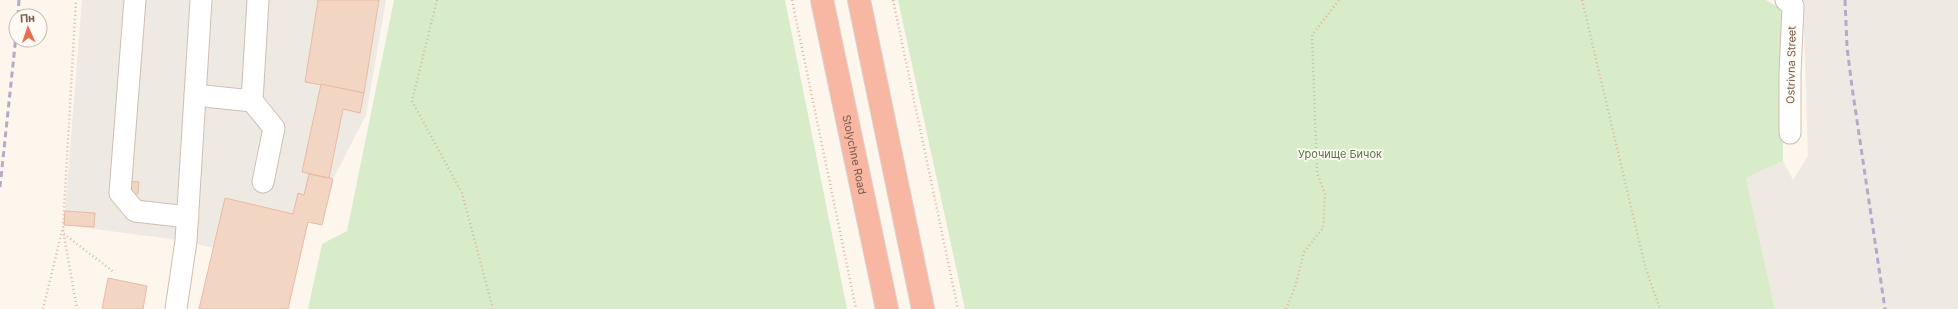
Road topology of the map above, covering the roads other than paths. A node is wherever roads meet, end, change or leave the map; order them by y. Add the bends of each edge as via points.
1 (135, 0) edge
2 (201, 0) edge
3 (258, 0) edge
4 (822, 0) edge
5 (859, 0) edge
6 (1786, 0) edge
7 (195, 95) junction
8 (252, 101) junction
9 (1790, 133) dead end
10 (263, 182) dead end
11 (188, 217) junction
12 (176, 309) edge
13 (887, 309) edge
14 (923, 309) edge

1 - 11 lane via 120,193 135,211
2 - 7 lane
3 - 8 lane
4 - 13 highway, Stolychne Road
5 - 14 highway
6 - 9 lane, Ostrivna Street via 1793,6
7 - 8 lane
7 - 11 lane
8 - 10 lane via 274,128
11 - 12 lane

